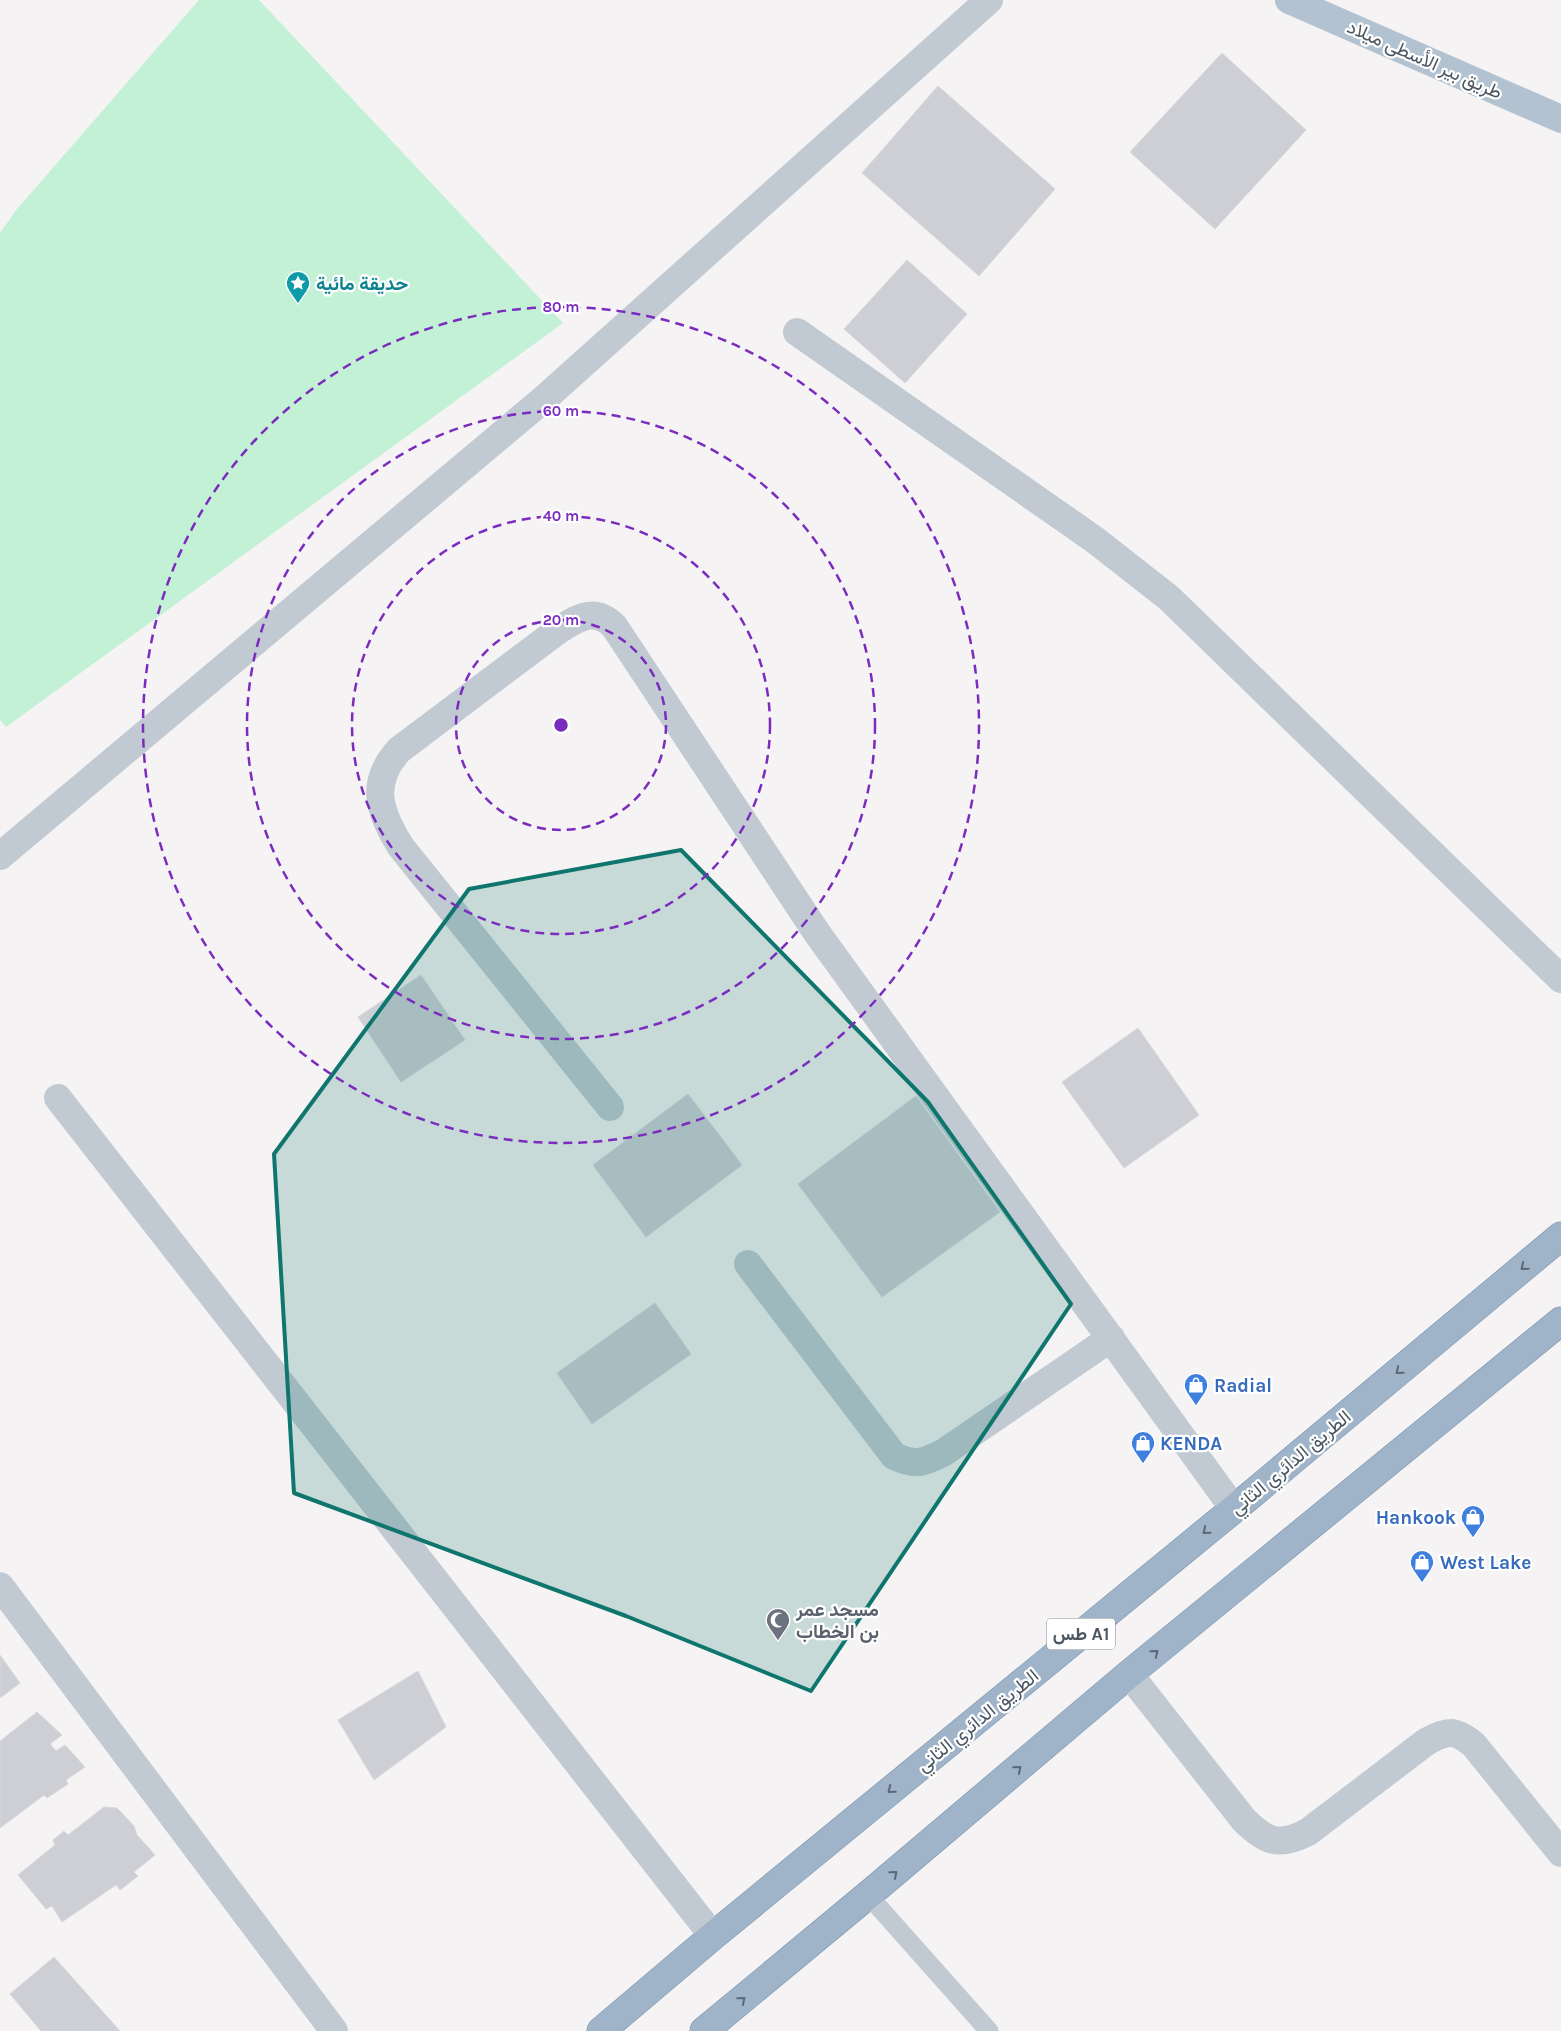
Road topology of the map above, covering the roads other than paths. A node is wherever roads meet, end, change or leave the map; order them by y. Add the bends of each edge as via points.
1 (989, 0) edge
2 (1289, 0) edge
3 (1561, 118) edge
4 (796, 332) dead end
5 (0, 856) edge
6 (1561, 979) edge
7 (58, 1098) dead end
8 (610, 1107) dead end
9 (1561, 1236) edge
10 (748, 1264) dead end
11 (1561, 1321) edge
12 (1110, 1338) junction
13 (1234, 1509) junction
14 (0, 1586) edge
15 (1129, 1674) junction
16 (1561, 1852) edge
17 (868, 1895) junction
18 (713, 1936) junction
19 (334, 2031) edge
20 (601, 2031) edge
21 (704, 2031) edge
22 (989, 2031) edge

1 - 5 street via 545,398
2 - 3 main road, طريق بير الأسطى ميلاد
4 - 6 street via 1095,540 1169,598
7 - 18 street
8 - 12 street via 401,847 388,828 380,806 384,772 399,750 560,629 577,619 598,615 614,626 817,933
9 -> 13 highway, الطريق الدائري الثاني / طس A1
10 - 12 street via 894,1456 909,1463 926,1461 943,1453
15 -> 11 highway, طس A1
12 - 13 street
13 -> 18 highway, الطريق الدائري الثاني / طس A1
14 - 19 street
15 - 16 street via 1244,1820 1264,1838 1286,1839 1308,1832 1426,1742 1455,1732 1474,1745
17 -> 15 highway, طس A1
21 -> 17 highway, طس A1
17 - 22 lane
18 - 20 highway, الطريق الدائري الثاني / طس A1

